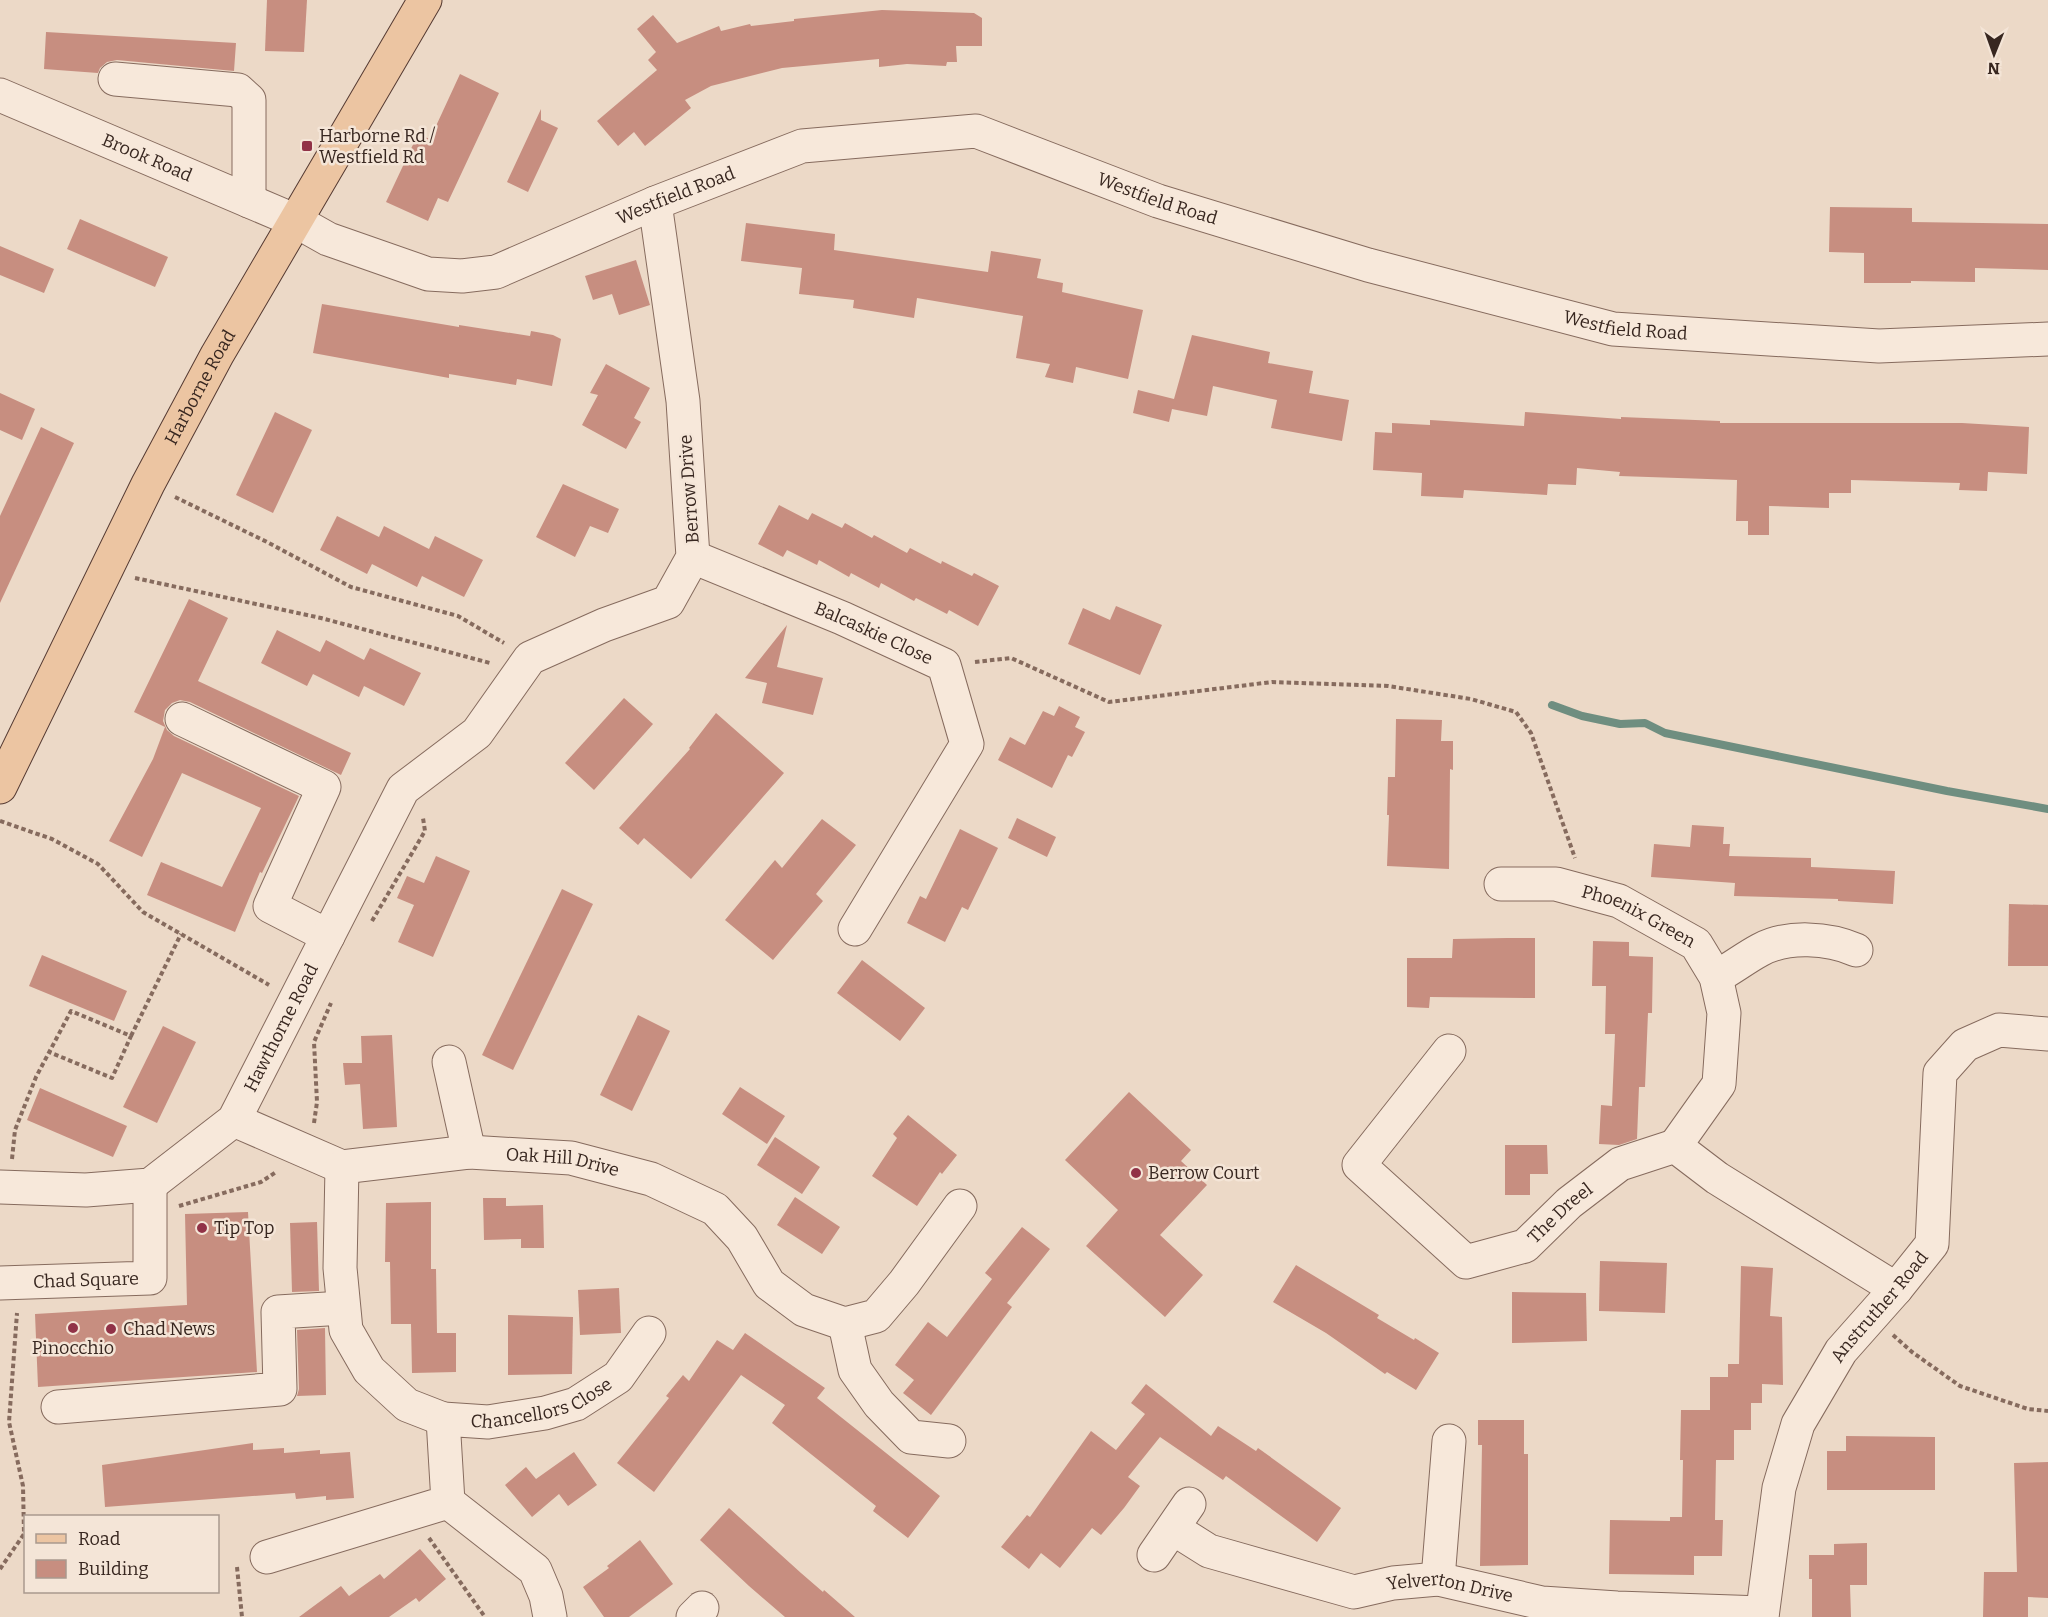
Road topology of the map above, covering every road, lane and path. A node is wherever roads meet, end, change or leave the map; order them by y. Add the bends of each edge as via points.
1 (425, 0) edge
2 (115, 79) dead end
3 (0, 95) edge
4 (249, 201) junction
5 (655, 203) junction
6 (296, 221) junction
7 (2048, 339) edge
8 (148, 484) junction
9 (693, 557) junction
10 (106, 571) junction
11 (530, 658) junction
12 (944, 665) junction
13 (499, 666) dead end
14 (182, 719) dead end
15 (418, 778) junction
16 (0, 787) edge
17 (0, 820) edge
18 (1501, 884) dead end
19 (1584, 892) junction
20 (855, 929) dead end
21 (367, 930) dead end
22 (181, 934) junction
23 (328, 936) junction
24 (1856, 950) dead end
25 (1716, 977) junction
26 (295, 1001) junction
27 (332, 1001) dead end
28 (2048, 1034) edge
29 (131, 1036) junction
30 (1449, 1051) dead end
31 (49, 1052) junction
32 (449, 1062) dead end
33 (234, 1120) junction
34 (1675, 1146) junction
35 (469, 1152) junction
36 (309, 1153) junction
37 (342, 1167) junction
38 (5, 1187) edge
39 (150, 1199) junction
40 (960, 1206) dead end
41 (9, 1283) edge
42 (1896, 1289) junction
43 (344, 1308) junction
44 (1872, 1316) junction
45 (845, 1324) junction
46 (649, 1333) dead end
47 (58, 1407) dead end
48 (2048, 1412) edge
49 (443, 1419) junction
50 (949, 1441) dead end
51 (1449, 1441) dead end
52 (448, 1502) junction
53 (411, 1513) junction
54 (1154, 1555) dead end
55 (267, 1557) dead end
56 (0, 1569) edge
57 (1438, 1579) junction
58 (1349, 1605) edge
59 (1762, 1615) edge
60 (485, 1617) edge
61 (550, 1617) edge

1 - 6 main road, Harborne Road
2 - 4 street via 238,90 249,100
3 - 4 street, Brook Road
4 - 6 street, Brook Road
5 - 6 street, Westfield Road via 496,272 462,276 428,274 328,239
5 - 7 street, Westfield Road via 802,146 976,131 1158,201 1368,265 1613,329 1879,346
5 - 9 street, Berrow Drive via 683,402
6 - 8 main road, Harborne Road via 217,355
8 - 10 main road, Harborne Road
8 - 11 path via 351,587 458,616
9 - 11 street, Berrow Drive via 668,602
9 - 12 street, Balcaskie Close
10 - 13 path via 321,618
10 - 16 main road, Harborne Road
11 - 15 street, Hawthorne Road via 477,733
12 - 19 path via 1011,658 1109,702 1272,682 1388,686 1471,699 1516,712 1531,733
12 - 20 street, Balcaskie Close via 967,744
14 - 23 street via 324,787 270,906
15 - 21 path via 425,831
15 - 23 street, Hawthorne Road via 403,789
17 - 22 path via 52,839 98,864 143,912
18 - 19 street, Phoenix Green via 1556,884
19 - 25 street, Phoenix Green via 1619,901 1696,944
22 - 26 path
22 - 29 path
23 - 26 street, Hawthorne Road
24 - 25 street via 1841,944 1790,941 1772,945
25 - 34 street, Phoenix Green via 1724,1013 1719,1084
26 - 33 street, Hawthorne Road
27 - 36 path via 314,1042 317,1102
28 - 42 street, Anstruther Road via 1999,1030 1965,1045 1940,1073 1932,1244
29 - 31 path via 70,1011
29 - 31 path via 112,1078
30 - 34 street, The Dreel via 1359,1165 1466,1262 1525,1246 1569,1203 1620,1164
31 - 38 path via 15,1130
32 - 35 street
33 - 36 street, Oak Hill Drive
33 - 39 street, Hawthorne Road
34 - 42 street via 1717,1178
35 - 37 street, Oak Hill Drive
35 - 45 street, Oak Hill Drive via 571,1158 651,1179 715,1209 742,1238 769,1284 804,1310
36 - 37 street, Oak Hill Drive
36 - 39 path via 261,1182
37 - 43 street, Chancellors Close via 340,1268
38 - 39 street via 86,1190
39 - 41 street, Chad Square via 150,1278
40 - 45 street via 876,1316
41 - 56 path via 9,1422 23,1486 24,1534
42 - 44 street, Anstruther Road
43 - 47 street via 278,1312 280,1389
43 - 49 street, Chancellors Close via 346,1330 369,1370 407,1405
44 - 48 path via 1912,1352 1960,1386
44 - 59 street, Anstruther Road via 1841,1351 1798,1424 1779,1488
45 - 50 street via 855,1370 879,1404 911,1437
46 - 49 street, Chancellors Close via 618,1377 576,1404 488,1422
49 - 52 street, Chancellors Close
51 - 57 street
52 - 53 street
52 - 61 street via 535,1570
53 - 55 street
53 - 60 path
54 - 58 street, Yelverton Drive via 1181,1516 1209,1551
57 - 58 street, Yelverton Drive via 1392,1582
57 - 59 street, Yelverton Drive via 1542,1603

